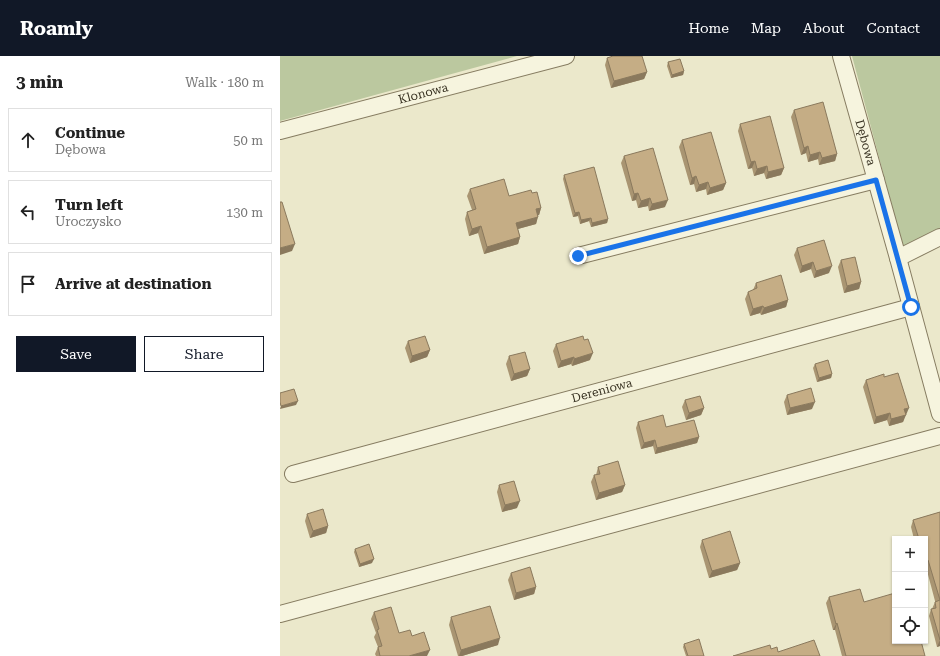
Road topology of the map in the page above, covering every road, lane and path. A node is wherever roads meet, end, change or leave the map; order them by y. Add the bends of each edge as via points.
1 (566, 56) edge
2 (841, 56) edge
3 (280, 131) edge
4 (876, 180) junction
5 (940, 237) edge
6 (578, 256) dead end
7 (898, 258) junction
8 (911, 307) junction
9 (940, 414) edge
10 (940, 436) edge
11 (293, 474) dead end
12 (280, 614) edge

1 - 3 street, Klonowa
2 - 4 street, Dębowa
4 - 6 street
4 - 7 street, Dębowa
5 - 7 street
7 - 8 street, Dębowa
8 - 9 street, Dębowa
8 - 11 street, Dereniowa
10 - 12 street

